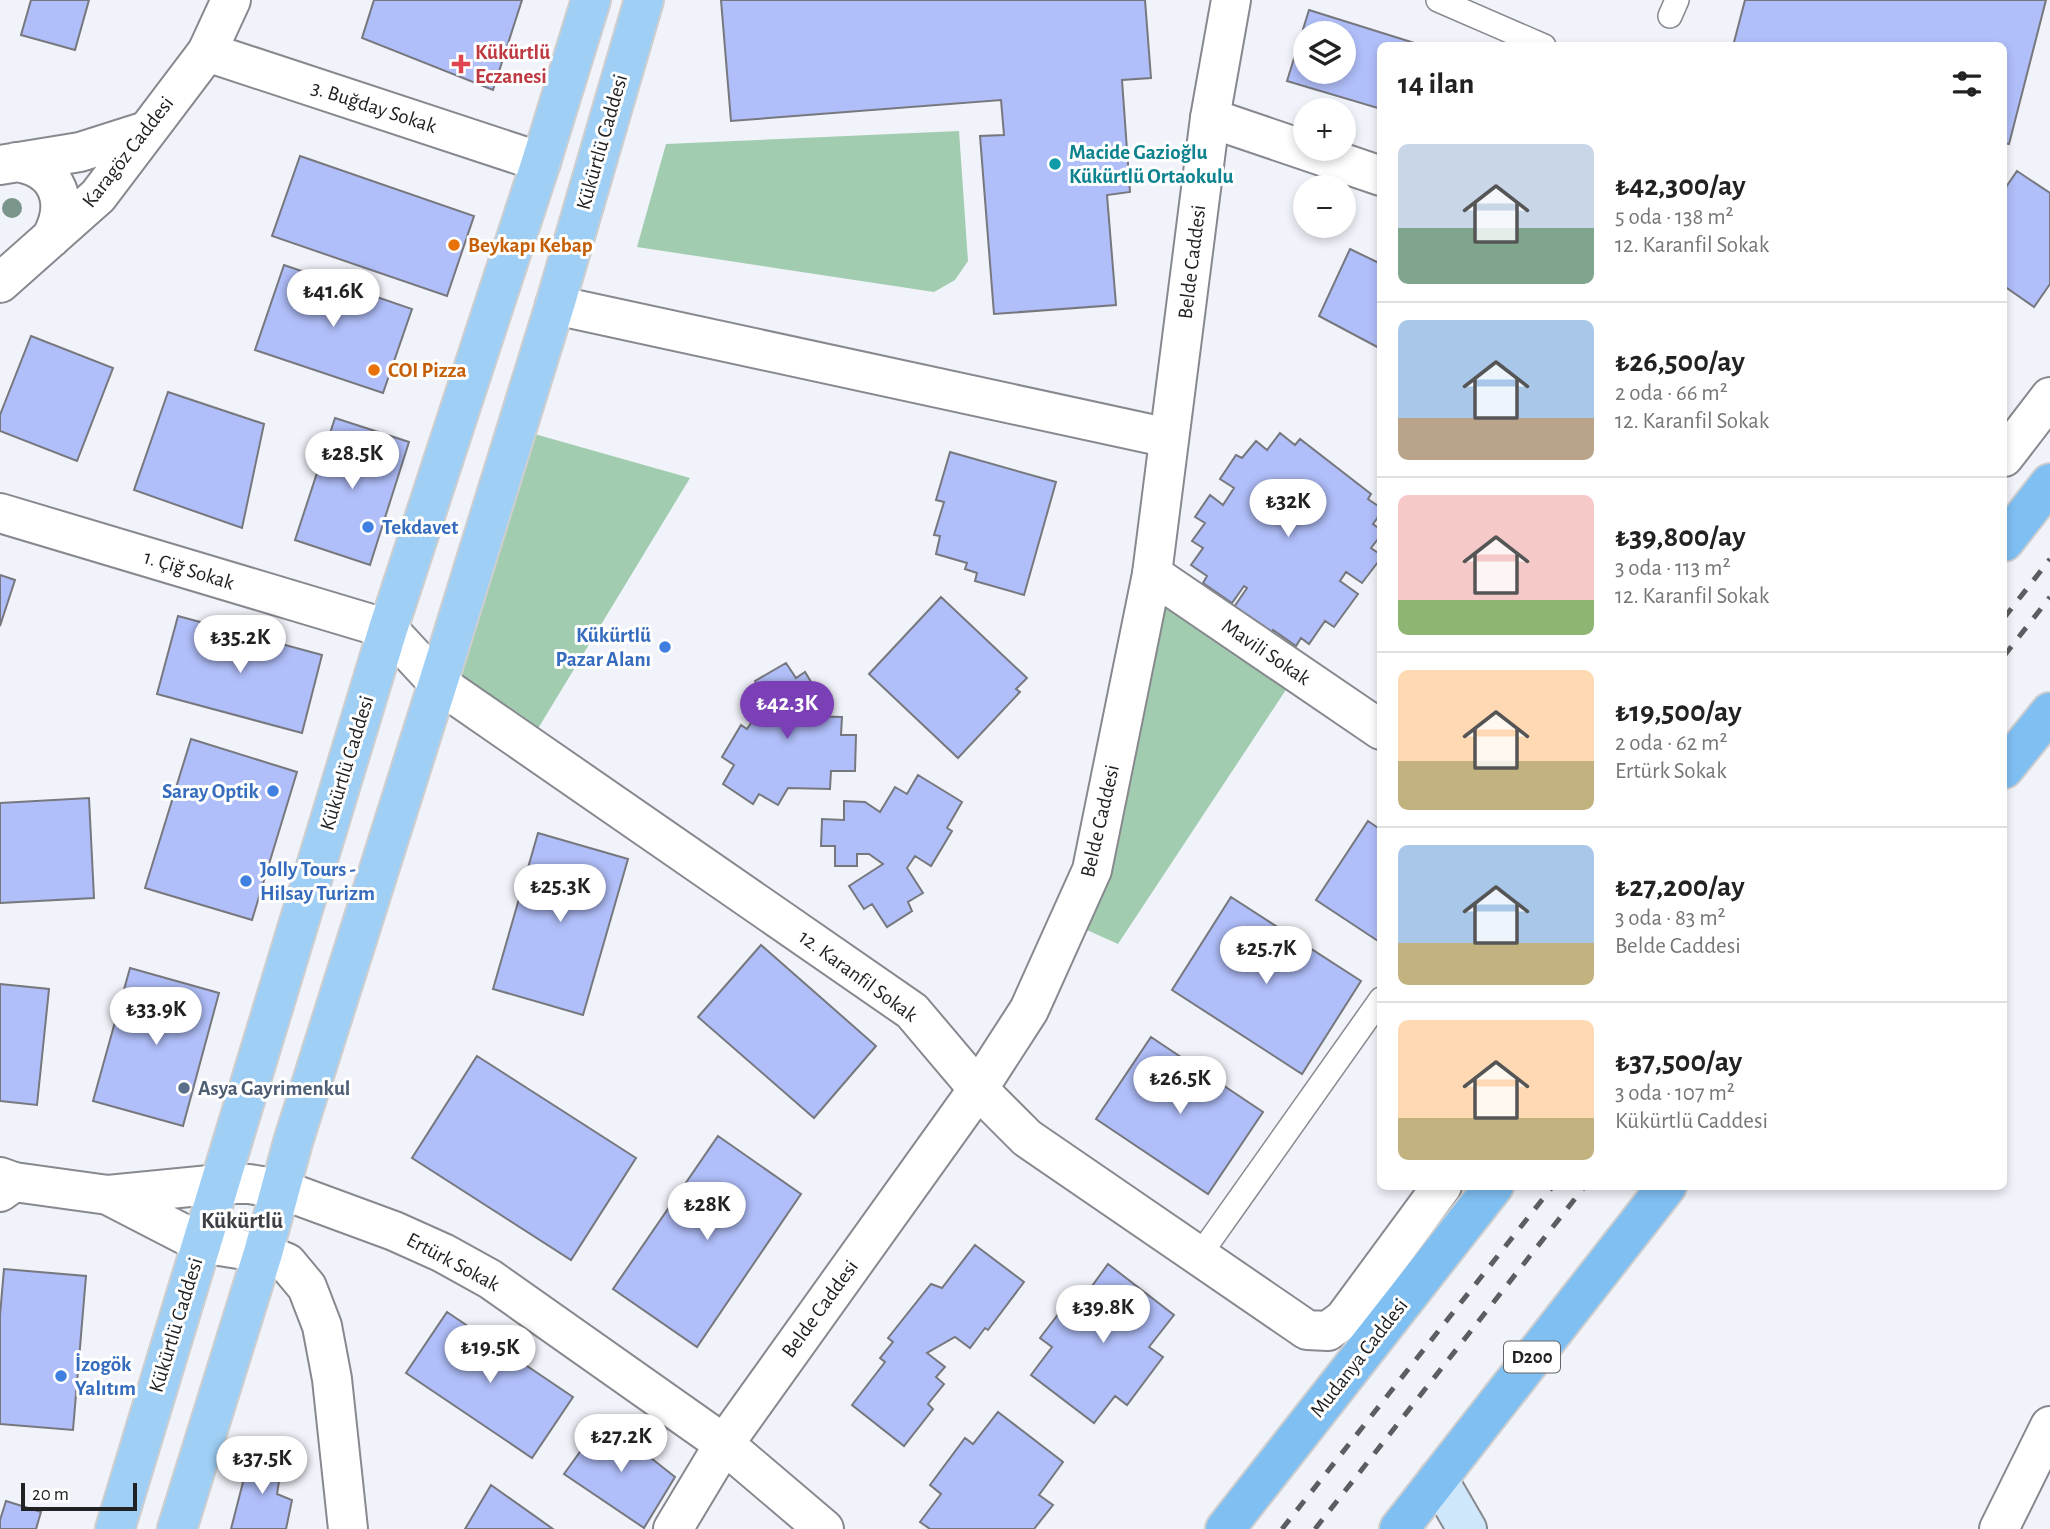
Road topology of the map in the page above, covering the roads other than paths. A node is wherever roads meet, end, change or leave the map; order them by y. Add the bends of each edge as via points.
1 (231, 0) edge
2 (591, 0) edge
3 (644, 0) edge
4 (1231, 0) edge
5 (1438, 0) edge
6 (1535, 42) edge
7 (207, 52) junction
8 (1210, 118) junction
9 (146, 131) junction
10 (541, 162) junction
11 (8, 164) edge
12 (1377, 175) edge
13 (45, 243) junction
14 (0, 252) edge
15 (0, 283) edge
16 (555, 305) junction
17 (2050, 397) edge
18 (1169, 438) junction
19 (2007, 453) edge
20 (2050, 484) edge
21 (0, 513) edge
22 (2007, 538) edge
23 (1152, 574) junction
24 (388, 629) junction
25 (438, 683) junction
26 (2050, 712) edge
27 (1377, 727) edge
28 (2007, 765) edge
29 (1377, 1005) edge
30 (978, 1089) junction
31 (5, 1184) edge
32 (220, 1184) junction
33 (280, 1189) junction
34 (1439, 1190) edge
35 (1490, 1190) edge
36 (1664, 1190) edge
37 (108, 1195) junction
38 (201, 1243) junction
39 (263, 1253) junction
40 (1199, 1256) junction
41 (2050, 1426) edge
42 (724, 1444) junction
43 (1438, 1479) junction
44 (115, 1529) edge
45 (177, 1529) edge
46 (348, 1529) edge
47 (673, 1529) edge
48 (824, 1529) edge
49 (1225, 1529) edge
50 (1399, 1529) edge
51 (1467, 1529) edge
52 (1999, 1529) edge

1 - 7 street, Karagöz Caddesi
2 - 10 main road, Kükürtlü Caddesi
3 - 16 main road, Kükürtlü Caddesi
4 - 8 street, Belde Caddesi
5 - 6 lane
7 - 9 street, Karagöz Caddesi
7 - 10 street, 3. Buğday Sokak
8 - 12 street
8 - 18 street, Belde Caddesi
9 - 11 street via 80,152
9 - 13 street, Karagöz Caddesi via 98,196
10 - 24 main road, Kükürtlü Caddesi
11 - 13 street via 29,164 42,171 60,196 58,226
13 - 14 street via 24,254
13 - 15 street, Karagöz Caddesi
16 - 18 street
16 - 25 main road, Kükürtlü Caddesi
17 - 19 street
18 - 23 street, Belde Caddesi
20 - 22 highway
21 - 24 street, 1. Çiğ Sokak
23 - 27 street, Mavili Sokak
23 - 30 street, Belde Caddesi via 1092,870 1029,1010
24 - 25 street
24 - 32 main road, Kükürtlü Caddesi
25 - 30 street, 12. Karanfil Sokak via 912,1011
25 - 33 main road, Kükürtlü Caddesi
26 - 28 highway
29 - 40 lane
30 - 40 street, 12. Karanfil Sokak via 1027,1138
30 - 42 street, Belde Caddesi
31 - 37 street
32 - 33 street, Ertürk Sokak
32 - 37 street, Ertürk Sokak
32 - 38 main road, Kükürtlü Caddesi
33 - 39 main road, Kükürtlü Caddesi
33 - 42 street, Ertürk Sokak via 394,1231 490,1279
34 - 40 street, 12. Karanfil Sokak via 1344,1320 1328,1331 1307,1330
35 - 49 highway, Mudanya Caddesi
36 - 43 highway, D200
37 - 38 street
38 - 39 street
38 - 44 main road, Kükürtlü Caddesi
39 - 45 main road, Kükürtlü Caddesi
39 - 46 street via 287,1264 307,1287 322,1326
41 - 52 street
42 - 47 street, Belde Caddesi
42 - 48 street, Ertürk Sokak
43 - 50 highway, D200
43 - 51 main road

